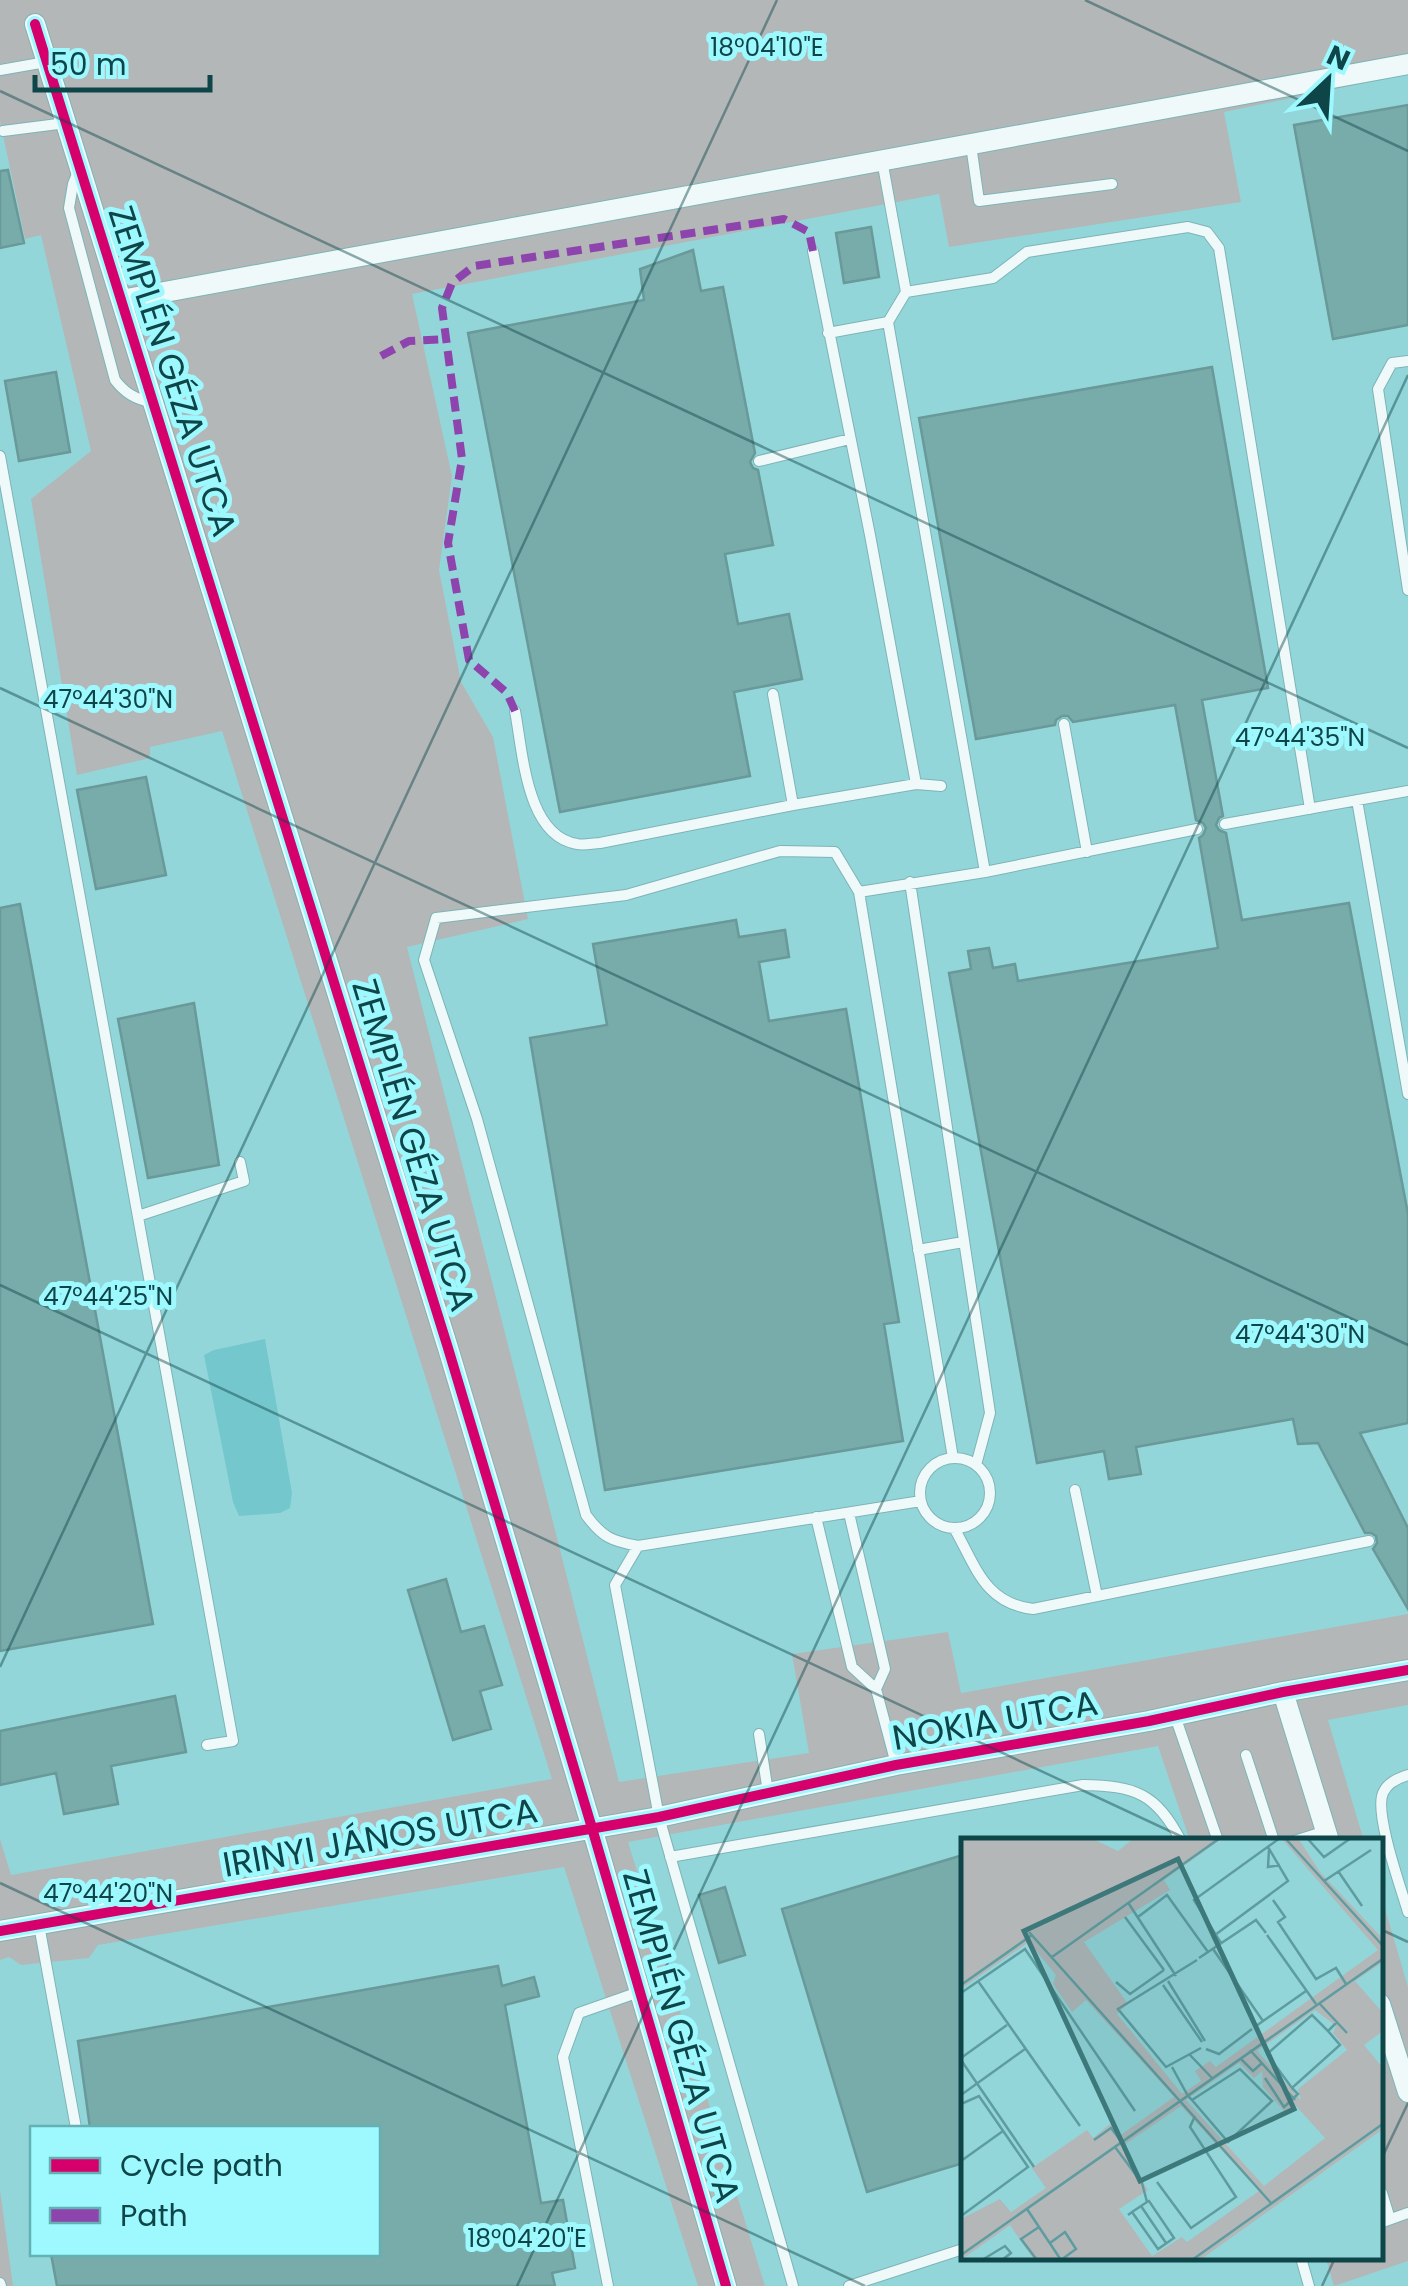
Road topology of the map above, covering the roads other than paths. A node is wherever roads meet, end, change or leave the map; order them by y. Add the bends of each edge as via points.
1 (35, 24) dead end
2 (46, 62) junction
3 (1408, 64) edge
4 (0, 70) edge
5 (66, 123) junction
6 (3, 132) dead end
7 (970, 144) junction
8 (882, 160) junction
9 (80, 168) junction
10 (1112, 184) dead end
11 (813, 251) dead end
12 (906, 292) junction
13 (121, 300) junction
14 (888, 322) junction
15 (828, 333) junction
16 (1408, 361) edge
17 (154, 403) junction
18 (850, 439) junction
19 (0, 456) edge
20 (760, 462) dead end
21 (1408, 590) edge
22 (772, 694) dead end
23 (516, 711) dead end
24 (1064, 724) dead end
25 (916, 784) junction
26 (941, 786) dead end
27 (1408, 792) edge
28 (1358, 800) junction
29 (792, 804) junction
30 (1310, 809) junction
31 (1224, 824) dead end
32 (1197, 829) dead end
33 (1087, 852) junction
34 (986, 872) junction
35 (910, 882) junction
36 (859, 892) junction
37 (1408, 1094) edge
38 (240, 1162) dead end
39 (138, 1216) junction
40 (963, 1242) junction
41 (918, 1250) junction
42 (953, 1458) junction
43 (976, 1465) junction
44 (1075, 1490) dead end
45 (921, 1500) junction
46 (849, 1513) junction
47 (816, 1518) junction
48 (954, 1528) junction
49 (1369, 1541) dead end
50 (638, 1546) junction
51 (1096, 1596) junction
52 (1408, 1670) edge
53 (876, 1689) junction
54 (1283, 1692) junction
55 (1175, 1716) junction
56 (759, 1734) dead end
57 (208, 1744) dead end
58 (1246, 1755) dead end
59 (896, 1765) junction
60 (1408, 1775) edge
61 (768, 1793) junction
62 (659, 1817) junction
63 (592, 1828) junction
64 (1328, 1836) edge
65 (1179, 1838) edge
66 (1217, 1838) edge
67 (1273, 1838) edge
68 (670, 1857) junction
69 (1408, 1912) edge
70 (38, 1925) junction
71 (0, 1931) edge
72 (640, 1992) junction
73 (1383, 2013) edge
74 (1408, 2092) edge
75 (76, 2126) edge
76 (1408, 2213) edge
77 (1385, 2221) edge
78 (961, 2250) edge
79 (1302, 2261) edge
80 (608, 2286) edge
81 (726, 2286) edge
82 (794, 2286) edge
83 (849, 2286) edge
84 (1310, 2286) edge

1 - 2 street, ZEMPLÉN GÉZA UTCA
2 - 4 lane
2 - 5 street, ZEMPLÉN GÉZA UTCA
3 - 7 street
5 - 6 lane
5 - 9 street, ZEMPLÉN GÉZA UTCA
7 - 8 street
7 - 10 lane via 979,201
8 - 12 lane
8 - 13 street
9 - 13 street, ZEMPLÉN GÉZA UTCA
9 - 17 lane via 68,208 115,380 136,399
11 - 15 lane
12 - 14 lane
12 - 30 lane via 993,278 1027,252 1188,227 1207,232 1220,248
13 - 17 street, ZEMPLÉN GÉZA UTCA
14 - 15 lane
14 - 34 lane
15 - 18 lane
16 - 21 lane via 1392,363 1378,390
17 - 63 street, ZEMPLÉN GÉZA UTCA
18 - 20 lane
18 - 25 lane
19 - 39 lane
22 - 29 lane
23 - 29 lane via 534,807 545,826 577,844
24 - 33 lane
25 - 26 lane
25 - 29 lane
27 - 28 lane
28 - 30 lane
28 - 37 lane
30 - 31 lane
32 - 33 lane
33 - 34 lane
34 - 35 lane
35 - 36 lane
35 - 40 lane
36 - 41 lane
36 - 50 lane via 834,852 780,851 626,895 436,918 424,960 477,1119 586,1515 602,1535
38 - 39 lane via 244,1182
39 - 57 lane via 233,1741
40 - 41 lane
40 - 43 lane via 990,1413
41 - 42 lane
42 - 43 lane
42 - 45 lane via 931,1467
43 - 48 lane via 989,1482 989,1504 976,1522
44 - 51 lane
45 - 46 lane
45 - 48 lane via 934,1521
46 - 47 lane
46 - 53 lane via 885,1669
47 - 50 lane
47 - 53 lane via 852,1667
48 - 51 lane via 1001,1600 1033,1609
49 - 51 lane
50 - 62 lane via 615,1585
52 - 54 street, NOKIA UTCA
53 - 59 lane
54 - 55 street, NOKIA UTCA
54 - 64 street
55 - 59 street, NOKIA UTCA
55 - 66 lane
56 - 61 lane
58 - 67 lane
59 - 61 street, NOKIA UTCA
60 - 69 lane via 1382,1792 1380,1812
61 - 62 street, NOKIA UTCA
62 - 63 street, NOKIA UTCA
62 - 68 lane
63 - 70 street, IRINYI JÁNOS UTCA
63 - 72 street, ZEMPLÉN GÉZA UTCA
65 - 68 lane via 1146,1796 1120,1786 1083,1785
68 - 82 lane
70 - 71 street, IRINYI JÁNOS UTCA
70 - 75 lane
72 - 80 lane via 579,2013 563,2057
72 - 81 street, ZEMPLÉN GÉZA UTCA
73 - 74 street
76 - 77 lane
78 - 83 lane
79 - 84 lane

